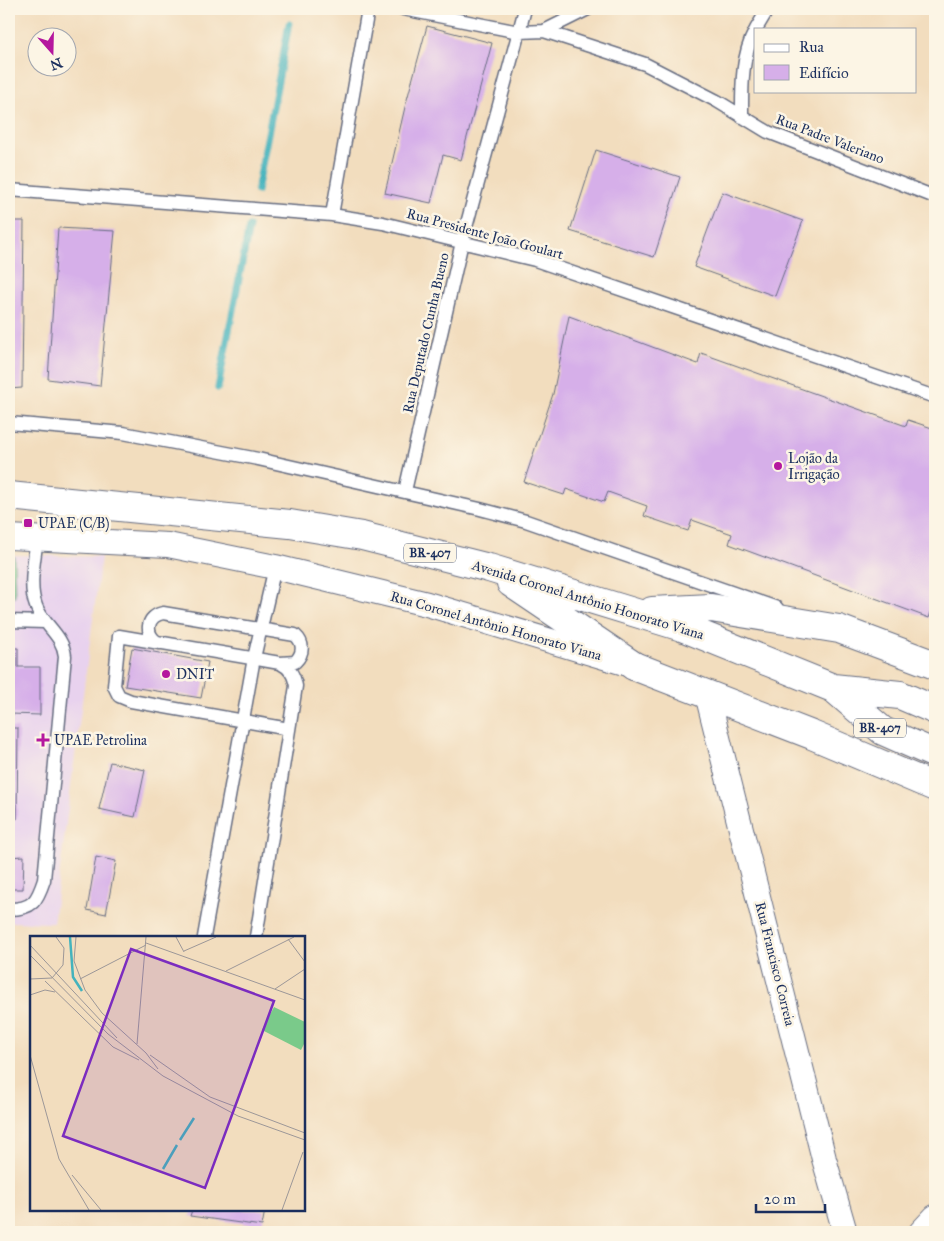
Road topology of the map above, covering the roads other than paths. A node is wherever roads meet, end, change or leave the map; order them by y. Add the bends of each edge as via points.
1 (368, 9) edge
2 (404, 9) edge
3 (525, 9) edge
4 (588, 9) edge
5 (768, 9) edge
6 (757, 28) edge
7 (544, 31) junction
8 (519, 32) junction
9 (754, 34) edge
10 (742, 117) junction
11 (9, 190) edge
12 (933, 198) edge
13 (332, 215) junction
14 (462, 242) junction
15 (935, 398) edge
16 (9, 423) edge
17 (406, 491) junction
18 (9, 496) edge
19 (9, 537) edge
20 (37, 537) junction
21 (275, 567) junction
22 (489, 568) junction
23 (634, 611) junction
24 (9, 621) edge
25 (45, 622) junction
26 (260, 628) junction
27 (839, 629) junction
28 (162, 644) junction
29 (254, 658) junction
30 (280, 664) junction
31 (935, 665) edge
32 (634, 666) junction
33 (833, 688) junction
34 (708, 694) junction
35 (935, 710) edge
36 (242, 721) junction
37 (289, 729) junction
38 (935, 754) edge
39 (935, 787) edge
40 (9, 908) edge
41 (204, 936) edge
42 (256, 936) edge
43 (935, 1218) edge
44 (845, 1232) edge
45 (921, 1232) edge

1 - 13 lane
2 - 8 lane, Rua Padre Valeriano
3 - 8 lane, Rua Deputado Cunha Bueno
4 - 7 lane
5 - 6 lane
7 - 8 lane, Rua Padre Valeriano
7 - 10 lane, Rua Padre Valeriano via 645,64
8 - 14 lane, Rua Deputado Cunha Bueno
9 - 10 lane via 749,43 742,80
10 - 12 lane, Rua Padre Valeriano via 768,132
11 - 13 lane, Rua Presidente João Goulart
13 - 14 lane, Rua Presidente João Goulart via 383,223
14 - 15 lane, Rua Presidente João Goulart via 535,260
14 - 17 lane, Rua Deputado Cunha Bueno
16 - 17 lane via 123,433
17 - 27 lane via 526,521
18 - 22 main road, Avenida Coronel Antônio Honorato Viana / BR-407 via 290,524 362,536
19 - 20 street, Rua Coronel Antônio Honorato Viana
20 - 21 street, Rua Coronel Antônio Honorato Viana via 168,545
20 - 25 lane via 32,590
21 - 26 lane
21 - 32 street, Rua Coronel Antônio Honorato Viana via 427,604
22 - 23 main road, Avenida Coronel Antônio Honorato Viana / BR-407
22 - 32 main road
23 - 27 main road, BR-407 via 710,608
23 - 33 main road, Avenida Coronel Antônio Honorato Viana / BR-407
24 - 25 lane
25 - 40 lane via 64,646 65,656 44,880 39,897 33,903
26 - 28 lane via 163,613 151,620 149,629 152,639
26 - 29 lane
26 - 30 lane via 295,635 301,642 299,658
27 - 31 main road, BR-407
28 - 29 lane
28 - 36 lane via 119,636 114,686 119,696
29 - 30 lane
29 - 36 lane
30 - 37 lane via 287,666 295,679
32 - 34 main road, Rua Coronel Antônio Honorato Viana
33 - 35 main road, BR-407 via 900,695
33 - 38 main road, BR-407 via 883,731
34 - 39 main road, Rua Coronel Antônio Honorato Viana
34 - 44 street, Rua Francisco Correia
36 - 37 lane
36 - 41 lane
37 - 42 lane
43 - 45 street

